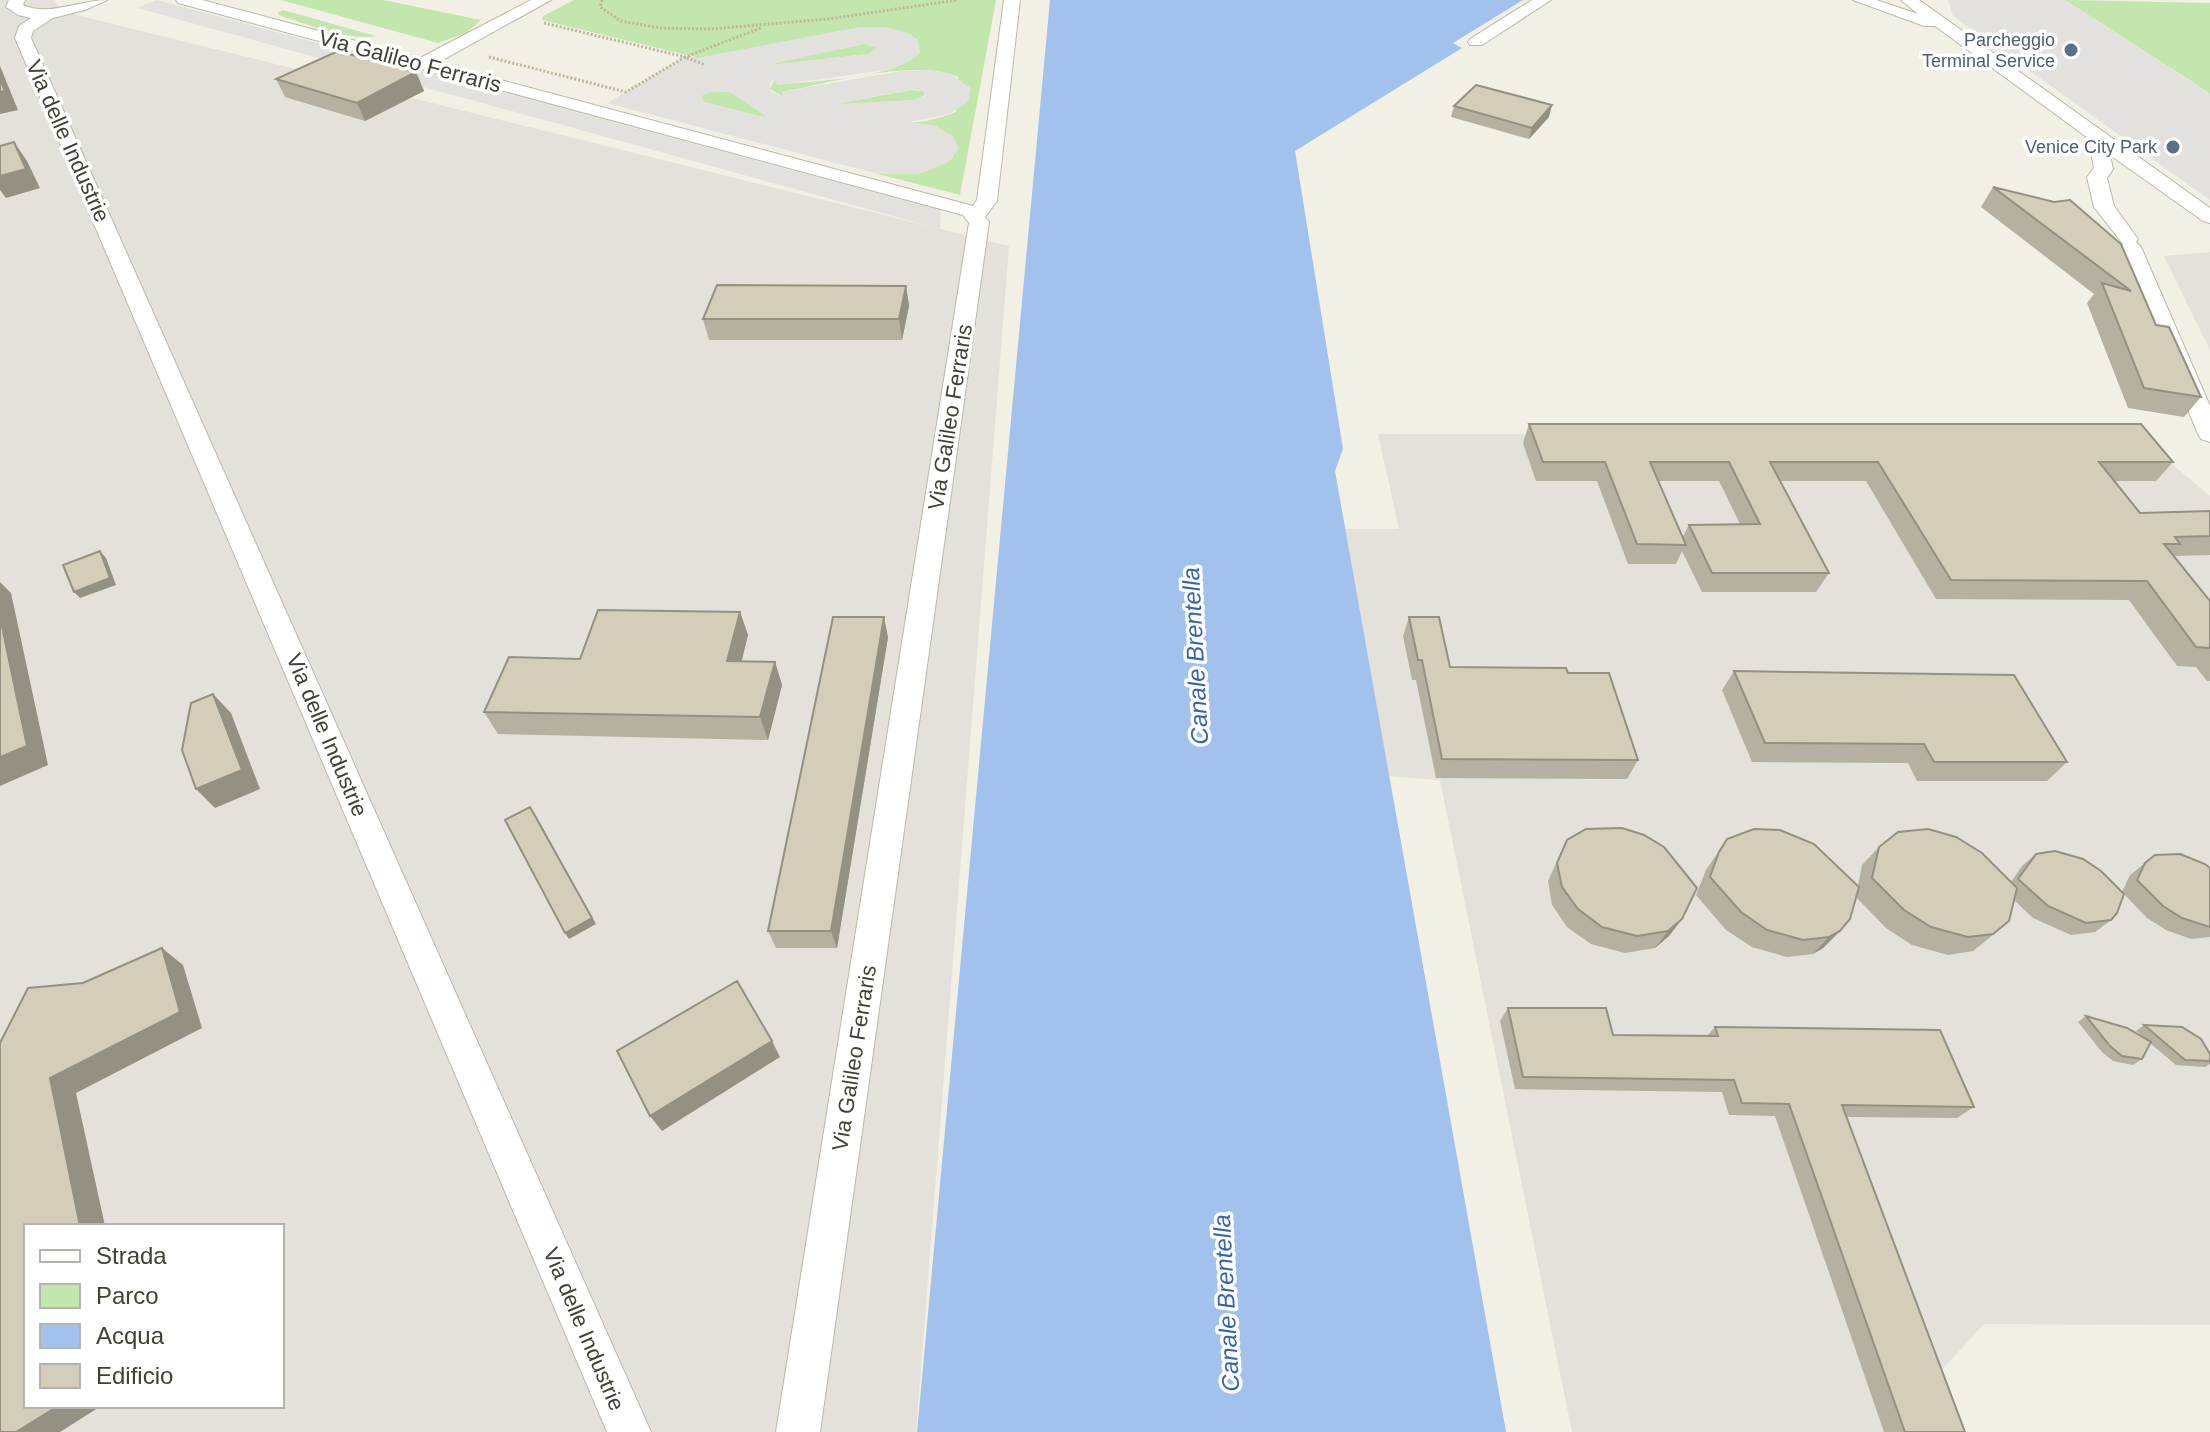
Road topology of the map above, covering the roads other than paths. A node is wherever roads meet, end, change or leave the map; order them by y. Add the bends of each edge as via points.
1 (99, 0) edge
2 (184, 0) edge
3 (543, 0) edge
4 (1012, 0) edge
5 (1543, 0) edge
6 (1861, 0) edge
7 (1909, 0) edge
8 (1929, 0) edge
9 (12, 4) edge
10 (52, 12) junction
11 (1944, 25) junction
12 (1476, 42) dead end
13 (422, 64) junction
14 (2113, 147) junction
15 (976, 215) junction
16 (2210, 217) edge
17 (2210, 434) edge
18 (629, 1432) edge
19 (798, 1432) edge

1 - 10 street
2 - 13 street, Via Galileo Ferraris
3 - 13 street
4 - 15 street via 987,201
5 - 12 street
6 - 11 street
7 - 11 street
8 - 11 street
9 - 10 street via 26,12
10 - 18 street, Via delle Industrie via 16,35
11 - 14 street
13 - 15 street, Via Galileo Ferraris
14 - 16 street
14 - 17 street via 2100,152 2104,169 2097,177 2104,207 2130,243
15 - 19 street, Via Galileo Ferraris

